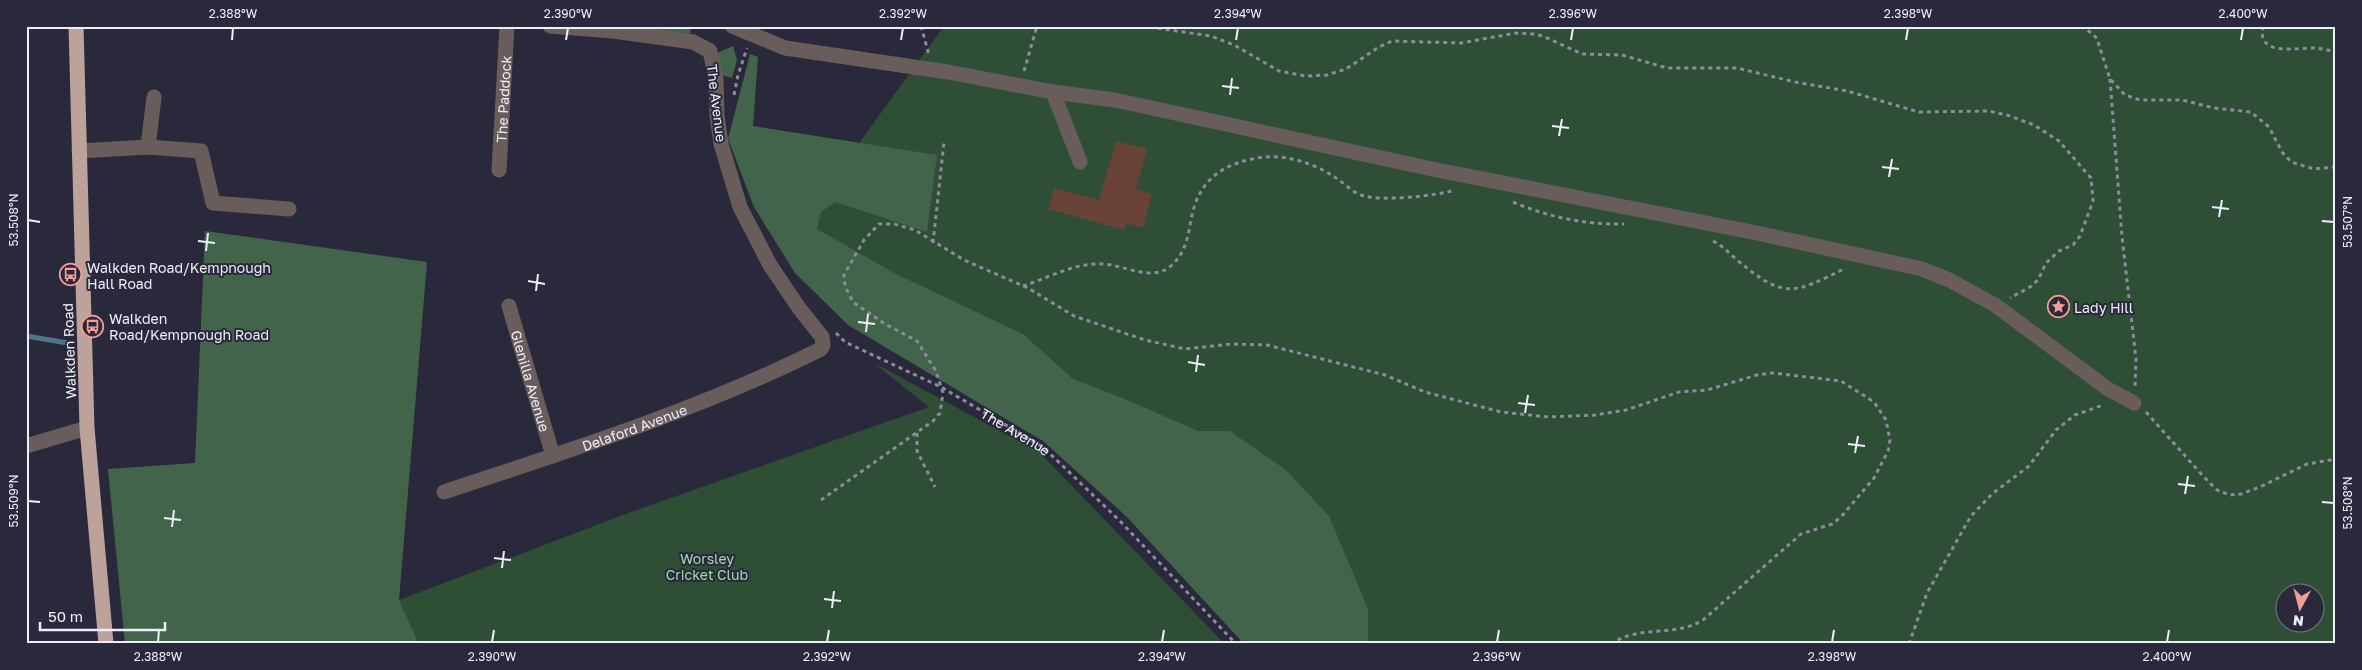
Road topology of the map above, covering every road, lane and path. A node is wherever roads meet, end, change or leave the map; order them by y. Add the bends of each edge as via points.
1 (76, 26) edge
2 (507, 26) edge
3 (550, 26) edge
4 (732, 26) edge
5 (921, 26) edge
6 (1037, 26) edge
7 (1142, 26) edge
8 (2019, 26) edge
9 (2039, 26) edge
10 (2080, 26) edge
11 (2263, 26) edge
12 (754, 36) junction
13 (2336, 52) edge
14 (933, 69) junction
15 (2110, 79) junction
16 (1021, 85) junction
17 (1053, 92) junction
18 (154, 97) dead end
19 (732, 100) dead end
20 (944, 142) dead end
21 (148, 147) junction
22 (79, 151) junction
23 (1080, 162) dead end
24 (2336, 167) edge
25 (499, 170) dead end
26 (1460, 189) dead end
27 (1511, 201) dead end
28 (289, 209) dead end
29 (1633, 223) dead end
30 (1709, 240) dead end
31 (933, 243) junction
32 (1850, 266) dead end
33 (1023, 286) junction
34 (1995, 305) junction
35 (509, 306) dead end
36 (833, 330) dead end
37 (821, 349) joint
38 (941, 387) junction
39 (2134, 403) junction
40 (87, 428) junction
41 (917, 433) junction
42 (26, 446) edge
43 (553, 456) junction
44 (2336, 459) edge
45 (935, 486) dead end
46 (444, 492) dead end
47 (822, 500) dead end
48 (106, 644) edge
49 (1236, 644) edge
50 (1611, 644) edge
51 (1908, 644) edge

1 - 22 highway, Walkden Road
2 - 25 street, The Paddock
3 - 37 street, The Avenue via 693,42 710,51 716,79 721,144 740,207 770,265 822,337
4 - 12 street
5 - 14 path
6 - 16 path
7 - 34 path via 1211,36 1234,45 1279,71 1306,76 1327,75 1346,69 1392,41 1446,44 1516,33 1543,36 1582,54 1622,55 1668,68 1737,68 1847,91 1919,112 1988,111 2007,115 2034,124 2059,141 2091,178 2094,201 2073,245 2046,263 2030,288
8 - 9 path
10 - 15 path via 2097,39
11 - 13 path via 2262,36 2274,49 2316,48
12 - 14 street via 785,48
12 - 19 path via 747,48
14 - 16 street
15 - 24 path via 2120,92 2133,98 2182,100 2251,112 2269,127 2291,162 2314,169
15 - 39 path via 2122,237 2136,359
16 - 17 street
17 - 23 street
17 - 34 street via 1115,100 1432,169 1897,263 1949,280
18 - 21 street
20 - 31 path
21 - 22 street
21 - 28 street via 201,151 213,203
22 - 40 highway, Walkden Road
26 - 33 path via 1426,196 1361,195 1325,171 1300,161 1252,159 1224,168 1205,184 1196,202 1188,240 1178,259 1164,271 1152,273 1102,264 1087,265
27 - 29 path via 1529,209 1589,224
30 - 32 path via 1777,288 1800,288
31 - 33 path
31 - 38 path via 915,230 879,224 864,240 844,275 845,286 853,302 917,341 936,370
33 - 50 path via 1074,316 1145,340 1185,349 1232,344 1267,346 1385,375 1425,392 1480,408 1530,417 1626,410 1680,392 1707,390 1773,373 1840,381 1874,402 1886,420 1890,440 1888,451 1874,478 1841,517 1832,524 1801,534 1691,627 1642,631 1623,636
34 - 39 street via 2108,389
35 - 43 street, Glenilla Avenue
36 - 38 path, The Avenue via 845,342
37 - 43 street, Delaford Avenue via 692,406
38 - 41 path via 943,404 940,413
38 - 49 path, The Avenue via 1043,447 1120,521
39 - 44 path via 2154,419 2203,476 2224,494 2241,494 2307,464
39 - 51 path via 2104,404 2074,415 2056,430 2029,466 1976,510 1927,593
40 - 42 street
40 - 48 highway, Walkden Road
41 - 45 path via 917,451
41 - 47 path
43 - 46 street, Delaford Avenue

